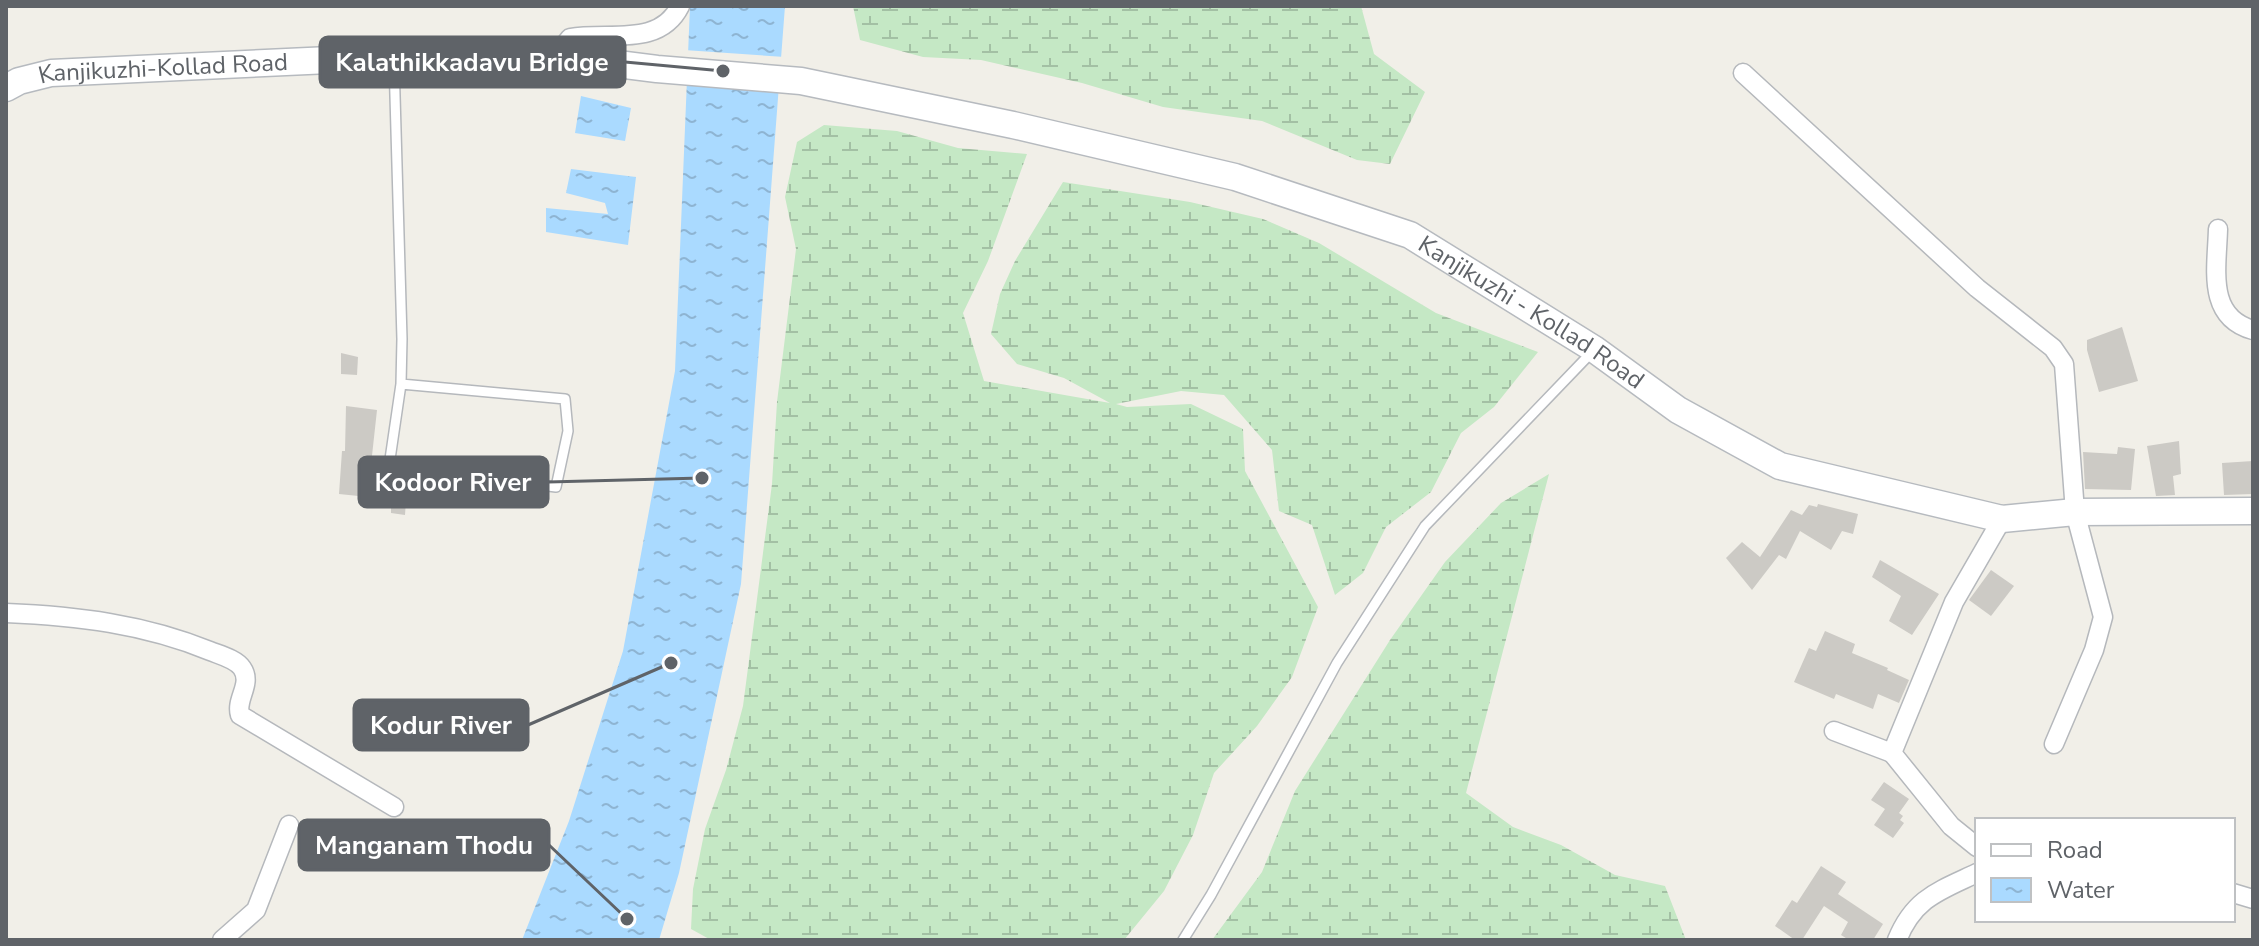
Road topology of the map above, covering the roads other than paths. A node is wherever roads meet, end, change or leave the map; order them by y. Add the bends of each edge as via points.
1 (680, 6) edge
2 (394, 57) junction
3 (562, 57) junction
4 (657, 69) joint
5 (1743, 73) dead end
6 (6, 88) edge
7 (2218, 229) dead end
8 (2253, 330) edge
9 (1594, 349) junction
10 (401, 384) junction
11 (2253, 511) edge
12 (2075, 512) junction
13 (2002, 519) junction
14 (6, 613) edge
15 (1834, 731) dead end
16 (2054, 744) dead end
17 (1892, 753) junction
18 (394, 807) dead end
19 (289, 825) dead end
20 (1975, 845) edge
21 (1975, 874) edge
22 (222, 940) edge
23 (1183, 940) edge
24 (1897, 940) edge

1 - 3 street via 666,25 645,36 570,38
2 - 3 main road, Kanjikuzhi-Kollad Road
2 - 6 main road, Kanjikuzhi-Kollad Road via 51,73
2 - 10 lane
3 - 4 main road, Kanjikuzhi-Kollad Road
4 - 9 main road, Kanjikuzhi - Kollad Road via 801,81 1235,177 1410,235
5 - 12 street via 2060,357 2066,372
7 - 8 street via 2217,287 2223,310 2235,324
9 - 13 main road, Kanjikuzhi - Kollad Road via 1678,410 1780,466
9 - 23 lane via 1425,526 1337,663
10 - 10 lane via 565,399 568,431 556,487 389,466
11 - 12 main road, Kanjikuzhi - Kollad Road
12 - 13 main road, Kanjikuzhi - Kollad Road
12 - 16 street via 2103,625
13 - 17 street via 1954,602
14 - 18 street via 126,624 226,657 245,675 240,715
15 - 17 street
17 - 20 street via 1951,826
19 - 22 street via 256,910
21 - 24 street via 1926,898

